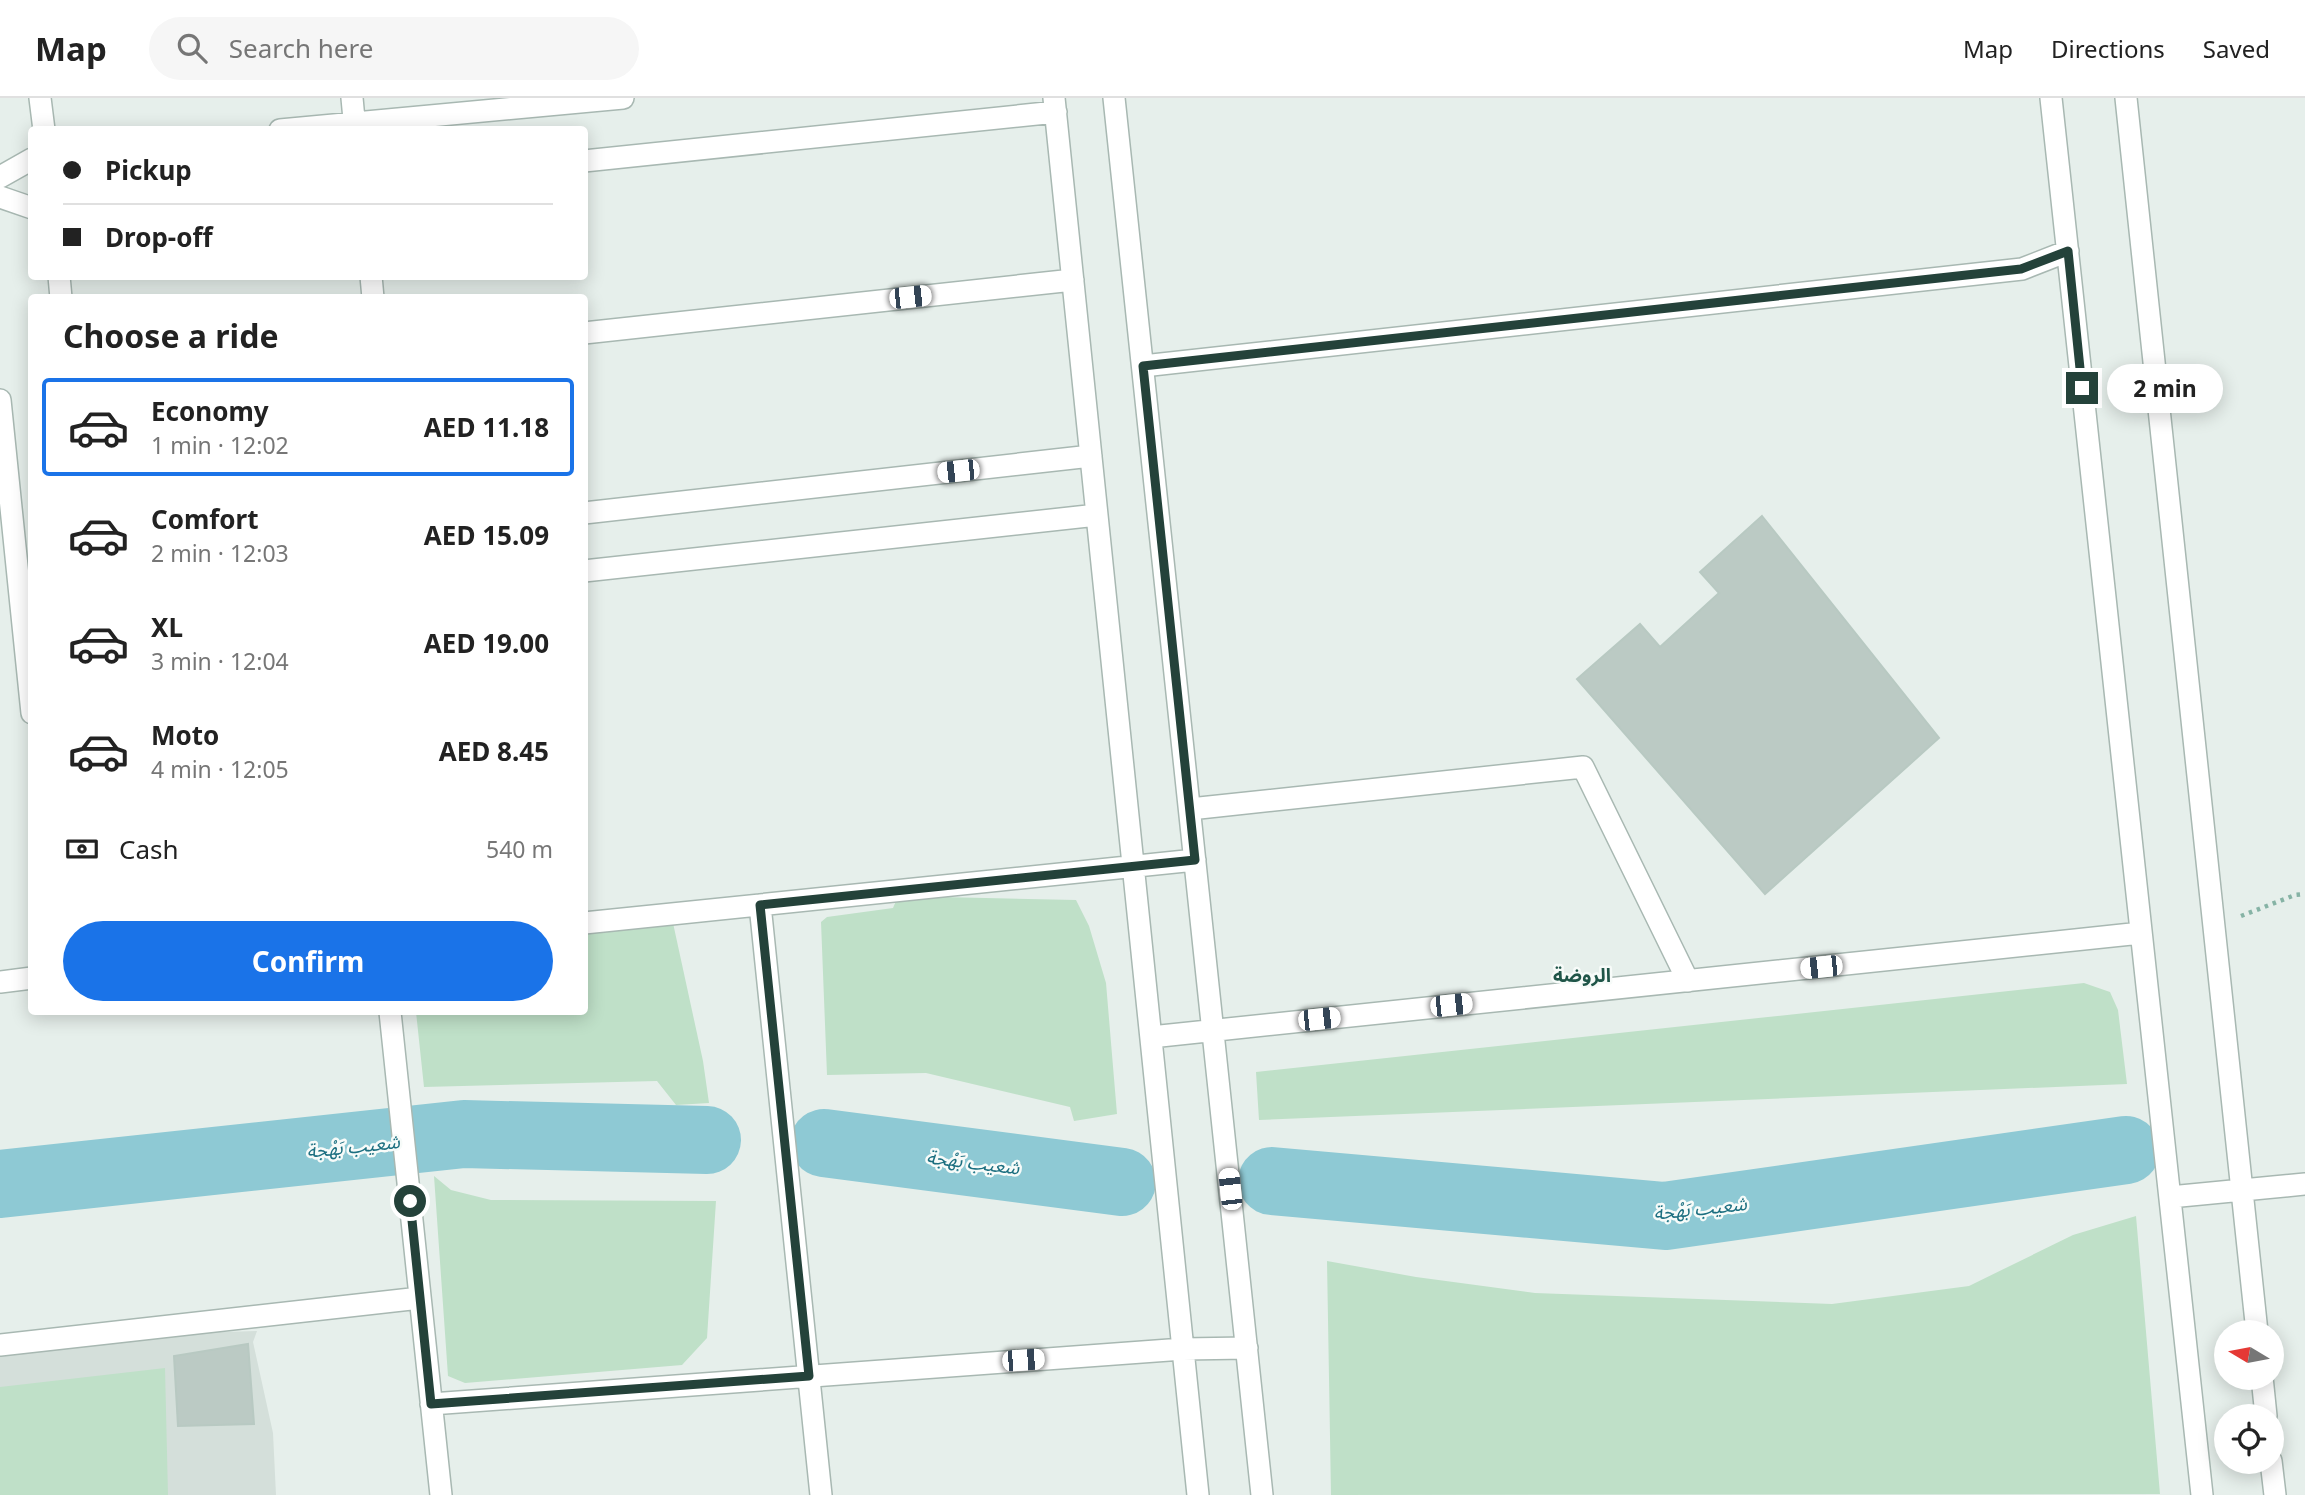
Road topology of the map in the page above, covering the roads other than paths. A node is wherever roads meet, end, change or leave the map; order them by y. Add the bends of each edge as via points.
1 (40, 98) edge
2 (352, 98) edge
3 (623, 98) edge
4 (1114, 98) edge
5 (2052, 98) edge
6 (2126, 98) edge
7 (1055, 105) edge
8 (44, 126) edge
9 (355, 126) edge
10 (28, 161) edge
11 (588, 161) edge
12 (0, 177) edge
13 (0, 197) edge
14 (28, 207) edge
15 (2068, 251) junction
16 (1073, 280) junction
17 (588, 333) edge
18 (1143, 366) junction
19 (0, 400) edge
20 (1091, 456) junction
21 (588, 513) edge
22 (1097, 515) junction
23 (588, 571) edge
24 (28, 608) edge
25 (1190, 809) junction
26 (1195, 860) junction
27 (1133, 867) junction
28 (760, 905) junction
29 (588, 923) edge
30 (2141, 933) junction
31 (28, 978) edge
32 (1688, 981) junction
33 (0, 982) edge
34 (390, 1015) edge
35 (1213, 1030) junction
36 (1151, 1037) junction
37 (2305, 1184) edge
38 (2242, 1189) junction
39 (2170, 1197) junction
40 (421, 1298) junction
41 (2256, 1320) edge
42 (0, 1345) edge
43 (1247, 1348) junction
44 (1183, 1349) junction
45 (809, 1376) junction
46 (431, 1404) junction
47 (2273, 1474) edge
48 (441, 1495) edge
49 (821, 1495) edge
50 (1198, 1495) edge
51 (1262, 1495) edge
52 (2202, 1495) edge
53 (2275, 1495) edge

1 - 8 street
2 - 9 street
3 - 9 street
4 - 18 street
5 - 15 street
6 - 38 street
7 - 11 street
7 - 16 street
10 - 12 street
13 - 14 street
15 - 18 street via 2021,269
15 - 30 street
16 - 17 street
16 - 20 street
18 - 25 street
19 - 24 street
20 - 21 street
20 - 22 street
22 - 23 street
22 - 27 street
25 - 26 street
25 - 32 street via 1583,767
26 - 27 street
26 - 35 street
27 - 28 street
27 - 36 street
28 - 29 street
28 - 45 street
30 - 32 street
30 - 39 street
31 - 33 street
32 - 35 street
34 - 40 street
35 - 36 street
35 - 43 street
36 - 44 street
37 - 38 street
38 - 39 street
38 - 41 street
39 - 52 street
40 - 42 street
40 - 46 street
43 - 44 street
43 - 51 street
44 - 45 street
44 - 50 street
45 - 46 street
45 - 49 street
46 - 48 street
47 - 53 street

